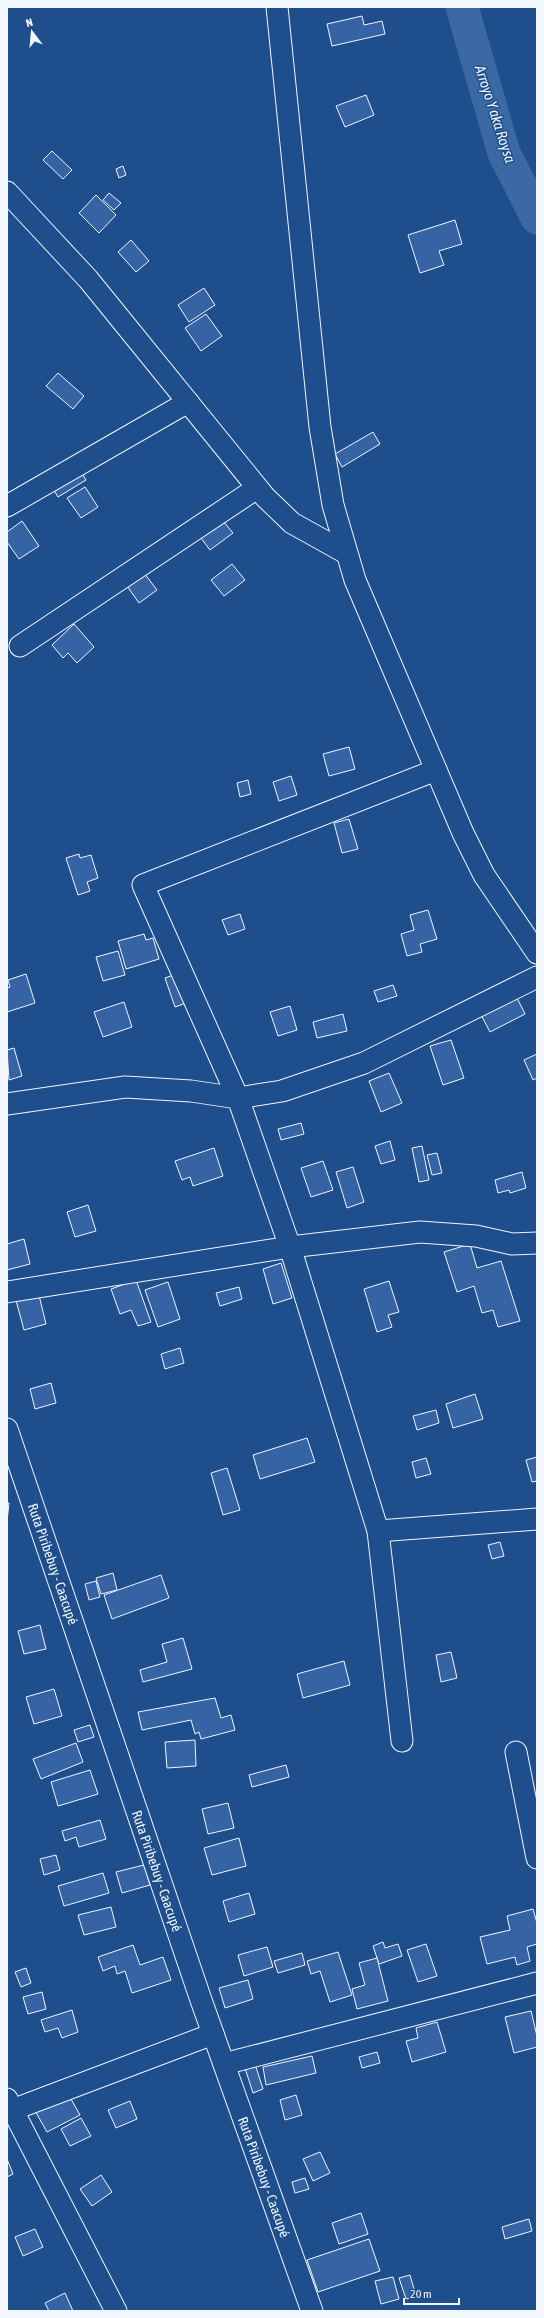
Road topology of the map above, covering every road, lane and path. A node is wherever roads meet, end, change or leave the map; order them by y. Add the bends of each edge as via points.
1 (277, 7) edge
2 (7, 192) edge
3 (188, 402) junction
4 (257, 488) junction
5 (7, 506) edge
6 (346, 553) junction
7 (20, 646) dead end
8 (436, 770) junction
9 (537, 953) edge
10 (537, 977) edge
11 (238, 1098) junction
12 (7, 1104) edge
13 (537, 1243) edge
14 (290, 1247) junction
15 (7, 1292) edge
16 (7, 1429) edge
17 (537, 1520) edge
18 (378, 1531) junction
19 (402, 1741) dead end
20 (516, 1752) dead end
21 (537, 1858) edge
22 (537, 1983) edge
23 (213, 2034) junction
24 (224, 2064) junction
25 (9, 2106) edge
26 (116, 2311) edge
27 (312, 2311) edge

1 - 6 street via 320,427 333,505
2 - 3 street via 37,227 88,278
3 - 4 street
3 - 5 street
4 - 6 street via 292,522
4 - 7 street
6 - 8 street via 355,580
8 - 9 street via 484,875
8 - 11 street via 143,885
10 - 11 street via 364,1063 282,1091
11 - 12 street via 191,1091 125,1087
11 - 14 street
13 - 14 street via 512,1244 476,1236 420,1232
14 - 15 street
14 - 18 street
16 - 23 street, Ruta Piribebuy - Caacupé
17 - 18 street
18 - 19 street
20 - 21 street
22 - 24 street
23 - 24 street, Ruta Piribebuy - Caacupé
23 - 25 street
24 - 27 street, Ruta Piribebuy - Caacupé
25 - 26 street

